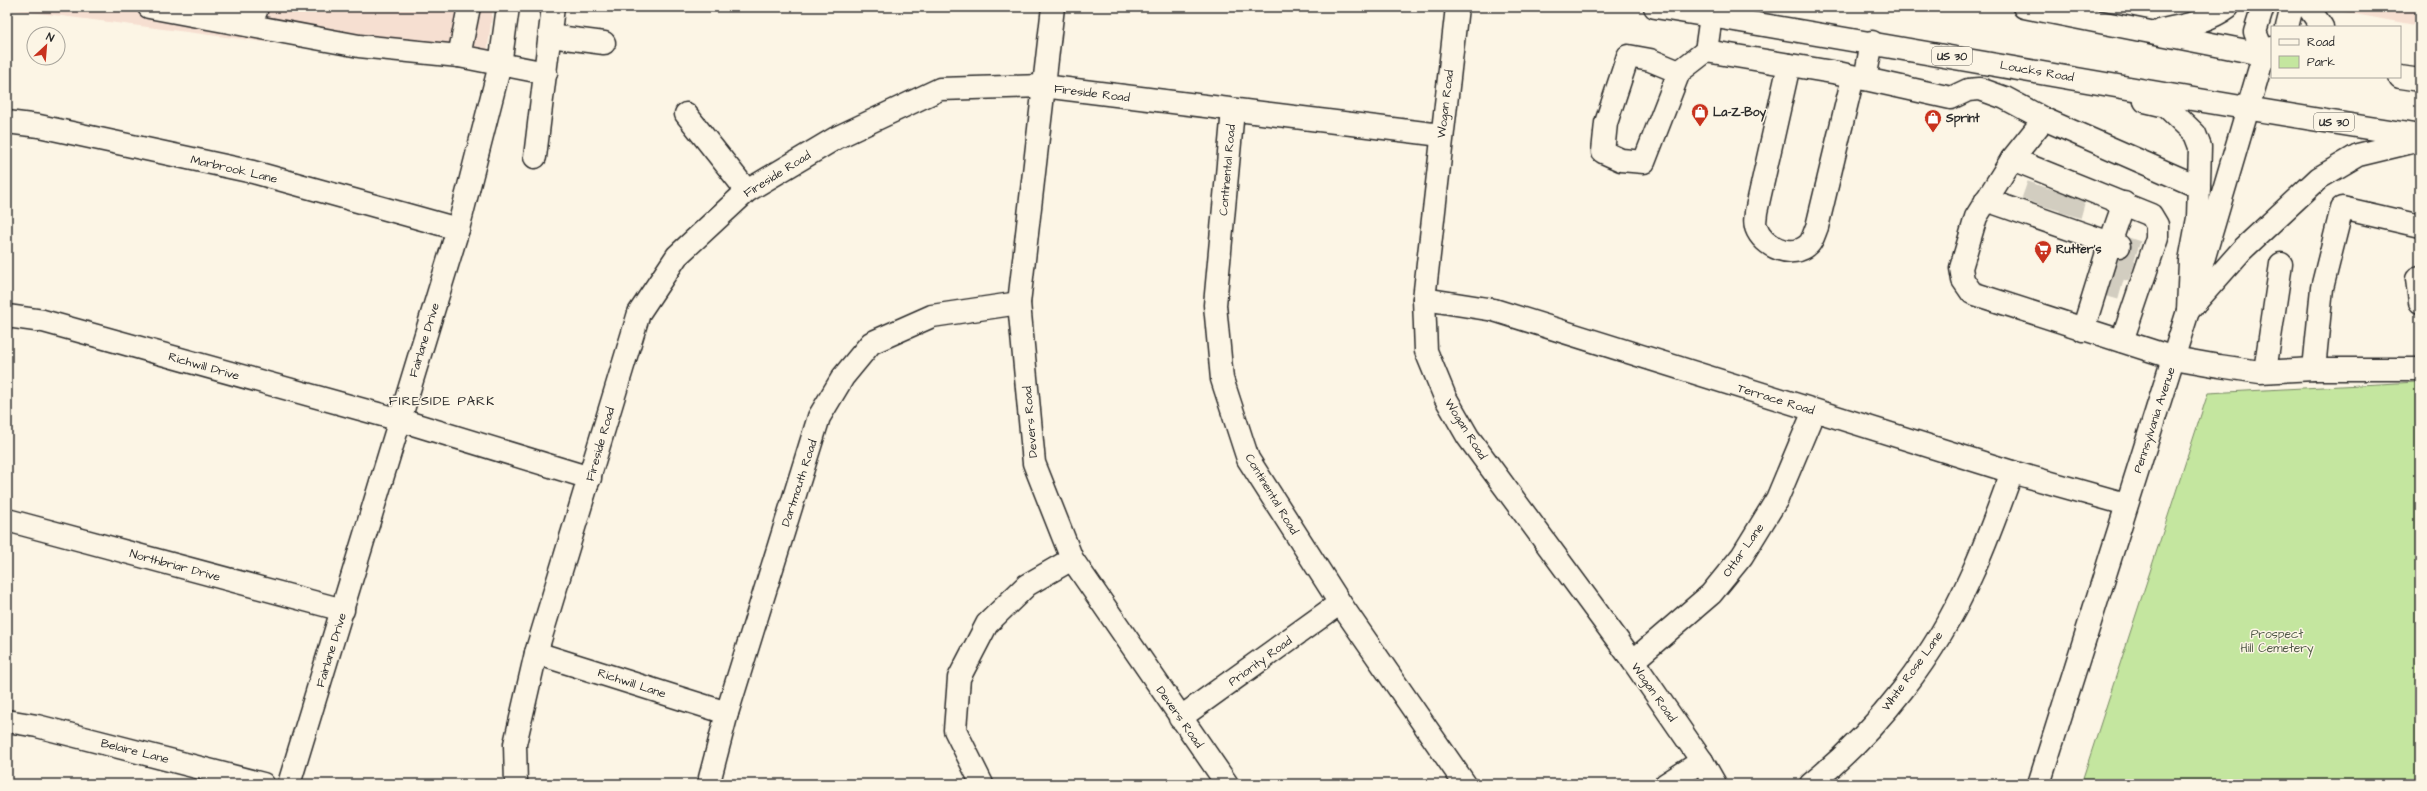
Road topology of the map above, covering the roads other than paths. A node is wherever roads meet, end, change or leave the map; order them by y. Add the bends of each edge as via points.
1 (154, 7) edge
2 (230, 7) edge
3 (469, 7) edge
4 (508, 7) edge
5 (553, 7) edge
6 (1053, 7) edge
7 (1457, 7) edge
8 (1655, 7) edge
9 (2024, 7) edge
10 (2228, 7) edge
11 (2263, 7) edge
12 (2292, 7) edge
13 (2308, 7) edge
14 (256, 11) dead end
15 (2086, 13) edge
16 (1711, 16) junction
17 (2287, 26) edge
18 (2321, 26) edge
19 (2152, 32) junction
20 (550, 36) junction
21 (1872, 42) junction
22 (604, 43) dead end
23 (1706, 51) junction
24 (2270, 53) edge
25 (459, 56) junction
26 (500, 65) junction
27 (1789, 65) junction
28 (1679, 72) junction
29 (546, 73) junction
30 (2066, 76) junction
31 (2401, 77) edge
32 (1859, 78) junction
33 (2420, 80) edge
34 (1042, 86) junction
35 (1233, 110) junction
36 (2248, 110) junction
37 (686, 114) dead end
38 (2044, 119) junction
39 (7, 122) edge
40 (1441, 135) junction
41 (2420, 136) edge
42 (2420, 140) edge
43 (535, 157) dead end
44 (2012, 159) junction
45 (2199, 187) junction
46 (747, 191) junction
47 (2053, 199) junction
48 (1986, 200) junction
49 (2124, 203) junction
50 (2420, 226) edge
51 (458, 230) junction
52 (2281, 264) dead end
53 (2127, 265) junction
54 (2420, 278) edge
55 (1424, 299) junction
56 (2420, 302) edge
57 (1019, 303) junction
58 (2188, 311) junction
59 (7, 316) edge
60 (2083, 330) junction
61 (2122, 341) junction
62 (2174, 358) junction
63 (2314, 369) junction
64 (2420, 369) edge
65 (2265, 372) junction
66 (1814, 411) junction
67 (400, 420) junction
68 (2012, 472) junction
69 (590, 478) junction
70 (2126, 504) junction
71 (7, 520) edge
72 (1072, 559) junction
73 (1340, 603) junction
74 (343, 610) junction
75 (536, 653) junction
76 (1633, 661) junction
77 (727, 714) junction
78 (1180, 718) junction
79 (7, 721) edge
80 (1702, 761) junction
81 (263, 784) edge
82 (289, 784) edge
83 (516, 784) edge
84 (711, 784) edge
85 (982, 784) edge
86 (1227, 784) edge
87 (1465, 784) edge
88 (1666, 784) edge
89 (1715, 784) edge
90 (1811, 784) edge
91 (2039, 784) edge

1 - 25 main road via 359,46
2 - 14 main road
3 - 25 main road
4 - 26 main road, Fairlane Drive
5 - 20 main road
6 - 34 main road, Devers Road
7 - 40 main road, Wogan Road
8 - 16 main road, Loucks Road / US 30
9 - 15 main road
10 - 19 main road via 2203,21
11 - 24 main road via 2255,32
12 - 17 main road
13 - 18 main road
15 - 19 main road
16 - 21 main road, Loucks Road / US 30
16 - 23 main road
19 - 24 main road
20 - 22 main road
20 - 29 main road
21 - 30 main road, Loucks Road / US 30
21 - 32 main road
23 - 27 main road
23 - 28 main road
24 - 36 main road, Pennsylvania Avenue
25 - 26 main road
26 - 29 main road
26 - 51 main road, Fairlane Drive
27 - 32 main road
27 - 32 main road via 1755,226 1763,239 1776,248 1796,251 1810,243 1817,227
28 - 28 main road via 1644,162 1621,160 1603,152 1606,122 1628,56 1650,60
29 - 43 main road
30 - 36 main road, Loucks Road / US 30
30 - 45 main road via 2107,93 2166,106 2195,134 2198,141
31 - 33 main road
32 - 38 main road via 1951,98 1968,90 1980,89 2005,98
34 - 35 main road, Fireside Road
34 - 46 main road, Fireside Road via 940,89 836,138
34 - 57 main road, Devers Road
35 - 40 main road, Fireside Road
35 - 73 main road, Continental Road via 1215,305 1222,379 1248,459
36 - 41 main road, Loucks Road / US 30
36 - 58 main road, Pennsylvania Avenue
37 - 46 main road
38 - 44 main road
38 - 45 main road
39 - 51 main road, Marbrook Lane via 39,126 253,172
40 - 55 main road, Wogan Road
42 - 58 main road via 2358,155 2319,178 2242,250
44 - 47 main road
44 - 48 main road
45 - 58 main road via 2198,218 2190,261
46 - 69 main road, Fireside Road via 677,256 639,313
47 - 48 main road
47 - 49 main road
47 - 53 main road
48 - 60 main road via 1976,217 1961,268 1964,280 1972,293
49 - 53 main road
49 - 53 main road via 2152,216 2157,225 2157,238
50 - 63 main road via 2342,208 2322,288
51 - 67 main road, Fairlane Drive
52 - 65 main road
53 - 60 main road
53 - 61 main road
54 - 56 main road via 2417,279
55 - 66 main road, Terrace Road via 1494,310
55 - 76 main road, Wogan Road via 1426,351 1445,397 1468,437
57 - 72 main road, Devers Road via 1034,463
57 - 77 main road, Dartmouth Road via 932,316 871,343 842,377 820,417
58 - 62 main road, Pennsylvania Avenue
59 - 67 main road, Richwill Drive via 43,321
60 - 61 main road
61 - 62 main road
62 - 65 main road
62 - 70 main road, Pennsylvania Avenue
63 - 64 main road
63 - 65 main road
66 - 68 main road, Terrace Road
66 - 76 main road, Ottar Lane via 1777,500 1742,556 1711,594
67 - 69 main road
67 - 74 main road, Fairlane Drive
68 - 70 main road, Terrace Road
68 - 90 main road, White Rose Lane via 1971,577 1938,638 1896,696 1843,758
69 - 75 main road, Fireside Road
70 - 91 main road, Pennsylvania Avenue
71 - 74 main road, Northbriar Drive
72 - 78 main road, Devers Road
72 - 85 main road via 1027,585 987,624 959,678 955,730
73 - 78 main road, Priority Road
73 - 87 main road, Continental Road
74 - 82 main road, Fairlane Drive
75 - 77 main road, Richwill Lane
75 - 83 main road, Fireside Road via 515,744
76 - 80 main road, Wogan Road
77 - 84 main road, Dartmouth Road via 710,778
78 - 86 main road, Devers Road
79 - 81 main road, Belaire Lane via 37,726
80 - 88 main road
80 - 89 main road, Wogan Road

